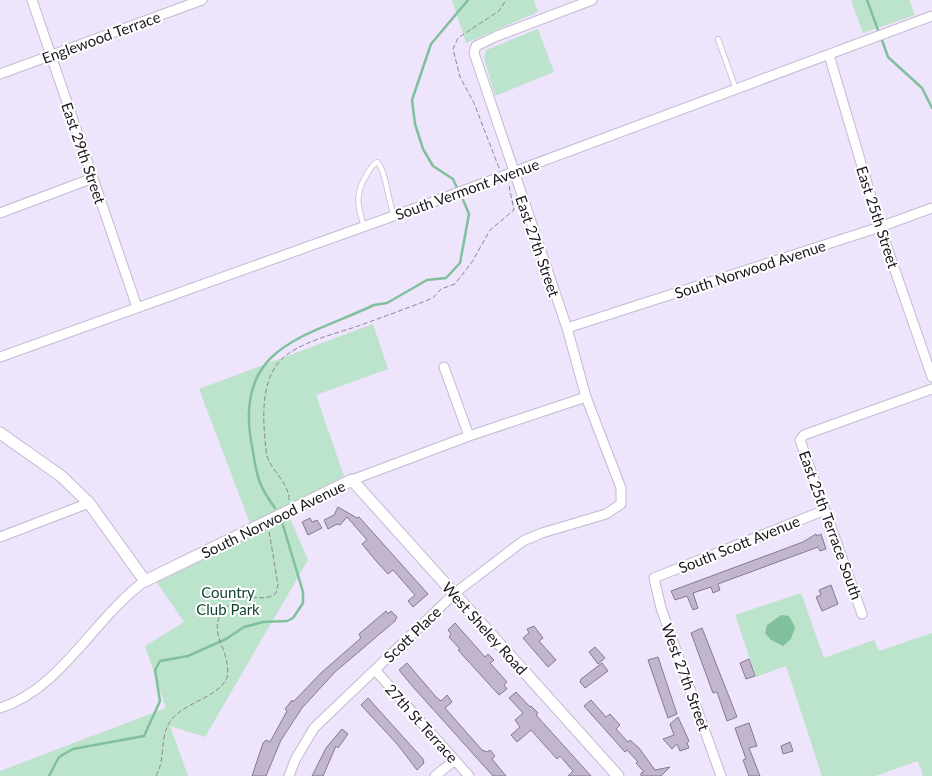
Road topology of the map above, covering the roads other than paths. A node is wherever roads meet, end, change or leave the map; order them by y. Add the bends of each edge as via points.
1 (32, 0) edge
2 (202, 0) edge
3 (592, 0) edge
4 (932, 16) edge
5 (718, 39) dead end
6 (51, 55) junction
7 (829, 55) junction
8 (0, 74) edge
9 (736, 89) junction
10 (510, 173) junction
11 (93, 178) junction
12 (932, 208) edge
13 (0, 213) edge
14 (394, 216) junction
15 (364, 226) junction
16 (880, 227) junction
17 (137, 307) junction
18 (567, 328) junction
19 (0, 357) edge
20 (444, 367) dead end
21 (932, 377) edge
22 (932, 389) edge
23 (586, 397) junction
24 (0, 432) edge
25 (469, 436) junction
26 (352, 480) junction
27 (90, 503) junction
28 (621, 504) joint
29 (825, 510) junction
30 (0, 537) edge
31 (654, 578) joint
32 (145, 581) junction
33 (455, 593) junction
34 (862, 614) dead end
35 (375, 670) junction
36 (0, 708) edge
37 (455, 760) junction
38 (290, 776) edge
39 (435, 776) edge
40 (469, 776) edge
41 (618, 776) edge
42 (721, 776) edge

1 - 6 street, East 29th Street
2 - 6 street, Englewood Terrace
3 - 10 street, East 27th Street via 476,46 474,53
4 - 7 street, South Vermont Avenue
5 - 9 lane
6 - 8 street, Englewood Terrace
6 - 11 street, East 29th Street
7 - 9 street, South Vermont Avenue
7 - 16 street, East 25th Street
9 - 10 street, South Vermont Avenue
10 - 14 street, South Vermont Avenue
10 - 18 street, East 27th Street
11 - 13 street
11 - 17 street, East 29th Street
12 - 16 street, South Norwood Avenue
14 - 15 street, South Vermont Avenue
14 - 15 lane via 388,202 385,176 377,162 362,181 357,194
15 - 17 street, South Vermont Avenue
16 - 18 street, South Norwood Avenue
16 - 21 street, East 25th Street
17 - 19 street, South Vermont Avenue
18 - 23 street, East 27th Street
20 - 25 street
22 - 29 street, East 25th Terrace South via 801,437
23 - 25 street, South Norwood Avenue
23 - 28 street, East 27th Street via 620,488
24 - 27 street via 61,476
25 - 26 street, South Norwood Avenue
26 - 32 street, South Norwood Avenue
26 - 33 street, West Sheley Road
27 - 30 street
27 - 32 street
28 - 33 street, Scott Place via 606,514 542,532 523,541
29 - 31 street, South Scott Avenue
29 - 34 street, East 25th Terrace South
31 - 42 street, West 27th Street via 661,608
32 - 36 street, South Norwood Avenue via 126,594 41,687 18,702
33 - 35 street, Scott Place
33 - 41 street, West Sheley Road
35 - 37 street, 27th St Terrace
35 - 38 street, Scott Place via 314,728 295,760
37 - 39 street
37 - 40 street, 27th St Terrace

